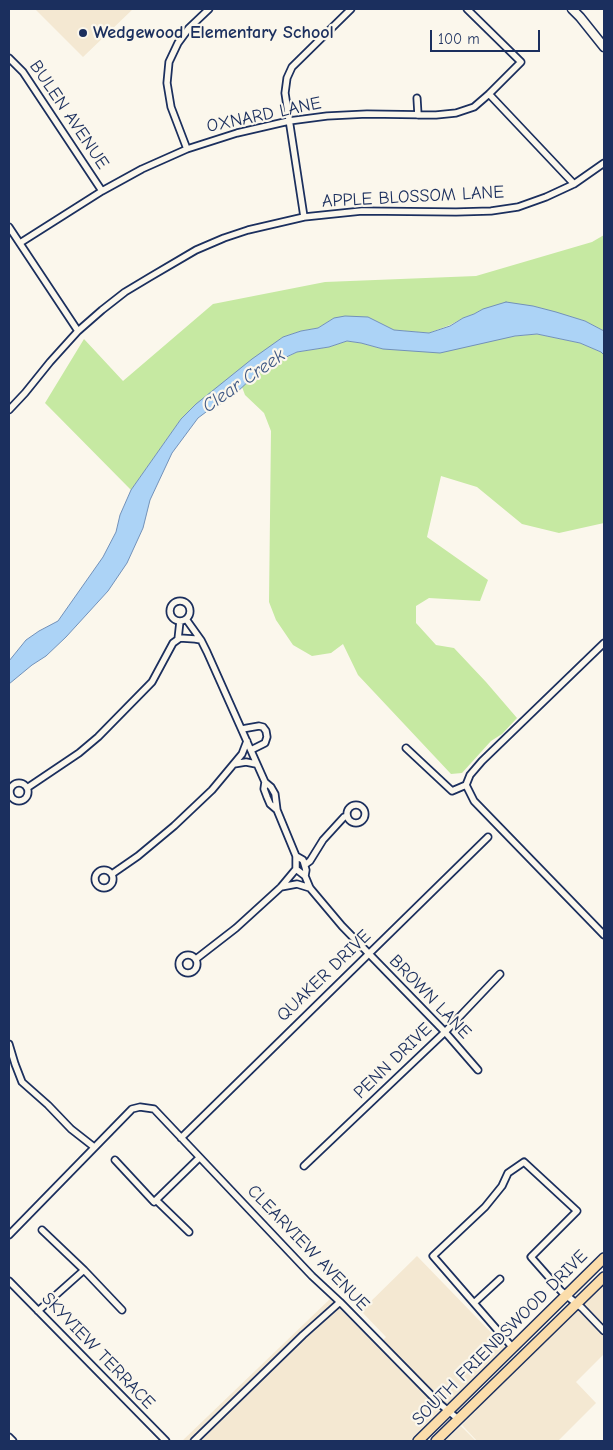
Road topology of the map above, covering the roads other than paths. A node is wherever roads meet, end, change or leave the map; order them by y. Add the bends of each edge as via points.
1 (209, 9) edge
2 (351, 9) edge
3 (468, 9) edge
4 (572, 9) edge
5 (604, 47) edge
6 (9, 58) edge
7 (489, 94) junction
8 (417, 98) dead end
9 (418, 115) junction
10 (289, 122) junction
11 (187, 149) junction
12 (604, 163) edge
13 (574, 184) junction
14 (102, 191) junction
15 (304, 217) junction
16 (9, 227) edge
17 (20, 243) junction
18 (78, 331) junction
19 (9, 410) edge
20 (178, 639) junction
21 (201, 640) junction
22 (604, 643) edge
23 (242, 729) junction
24 (247, 741) junction
25 (406, 748) dead end
26 (251, 750) junction
27 (234, 764) junction
28 (256, 764) junction
29 (466, 785) junction
30 (27, 788) dead end
31 (347, 816) dead end
32 (488, 837) dead end
33 (296, 856) junction
34 (306, 864) junction
35 (296, 869) junction
36 (112, 874) dead end
37 (305, 876) junction
38 (281, 887) junction
39 (310, 888) junction
40 (604, 935) edge
41 (368, 954) junction
42 (196, 959) dead end
43 (500, 974) dead end
44 (445, 1032) junction
45 (9, 1044) edge
46 (478, 1070) dead end
47 (181, 1138) junction
48 (94, 1147) junction
49 (200, 1158) junction
50 (115, 1160) dead end
51 (304, 1166) dead end
52 (156, 1200) junction
53 (42, 1230) dead end
54 (189, 1232) dead end
55 (9, 1235) edge
56 (604, 1258) edge
57 (84, 1270) junction
58 (604, 1277) edge
59 (500, 1279) dead end
60 (9, 1281) edge
61 (566, 1295) junction
62 (340, 1302) junction
63 (474, 1303) junction
64 (577, 1304) junction
65 (122, 1310) dead end
66 (38, 1311) junction
67 (604, 1331) edge
68 (513, 1348) junction
69 (448, 1411) junction
70 (458, 1419) junction
71 (9, 1437) edge
72 (13, 1441) edge
73 (166, 1441) edge
74 (194, 1441) edge
75 (418, 1441) edge
76 (436, 1441) edge

1 - 11 street via 189,28 169,62 167,83 171,107
2 - 10 street via 292,67 285,94
3 - 7 street, OXNARD LANE via 521,62
4 - 5 main road
6 - 14 street, BULEN AVENUE via 23,72
7 - 9 street, OXNARD LANE via 474,107 456,113
7 - 13 street
8 - 9 street
9 - 10 street, OXNARD LANE via 327,116
10 - 11 street, OXNARD LANE via 237,133
10 - 15 street
11 - 14 street, OXNARD LANE
12 - 13 street, APPLE BLOSSOM LANE
13 - 15 street, APPLE BLOSSOM LANE via 546,197 491,211 362,211
14 - 17 street, OXNARD LANE
15 - 18 street, APPLE BLOSSOM LANE via 248,230 196,250 125,292
16 - 17 street
17 - 18 street
18 - 19 street, APPLE BLOSSOM LANE
20 - 21 street
20 - 21 street via 183,620
20 - 30 street via 173,642 152,682 98,736
21 - 23 street
22 - 29 street via 482,761
23 - 24 street
23 - 26 street via 259,726 266,731 265,743
24 - 26 street
24 - 27 street
25 - 29 street via 452,791
26 - 28 street
27 - 28 street
27 - 36 street via 174,826
28 - 33 street via 275,794
29 - 40 street via 474,801
31 - 34 street via 338,822
32 - 41 street, QUAKER DRIVE
33 - 34 street
33 - 35 street
34 - 37 street, BROWN LANE
35 - 37 street, BROWN LANE
35 - 38 street
37 - 39 street, BROWN LANE
38 - 39 street via 297,884
38 - 42 street
39 - 41 street, BROWN LANE
41 - 44 street, BROWN LANE
41 - 47 street, QUAKER DRIVE
43 - 44 street, PENN DRIVE
44 - 46 street, BROWN LANE
44 - 51 street, PENN DRIVE
45 - 48 street via 22,1082
47 - 48 street, CLEARVIEW AVENUE via 154,1109 140,1107 133,1108
47 - 49 street, CLEARVIEW AVENUE
48 - 55 street
49 - 52 street
49 - 62 street, CLEARVIEW AVENUE
50 - 52 street via 154,1202
52 - 54 street
53 - 57 street
56 - 61 main road, SOUTH FRIENDSWOOD DRIVE
57 - 65 street
57 - 66 street
58 - 64 main road, SOUTH FRIENDSWOOD DRIVE
59 - 63 street
60 - 66 street, SKYVIEW TERRACE
61 - 63 street via 531,1257 578,1211 524,1162 508,1173 485,1207 433,1256
61 - 64 street
61 - 68 main road, SOUTH FRIENDSWOOD DRIVE
62 - 69 street, CLEARVIEW AVENUE
62 - 74 street
63 - 68 street
64 - 67 street
64 - 70 main road, SOUTH FRIENDSWOOD DRIVE
66 - 73 street, SKYVIEW TERRACE
68 - 69 main road, SOUTH FRIENDSWOOD DRIVE
69 - 70 street, CLEARVIEW AVENUE
69 - 75 main road, SOUTH FRIENDSWOOD DRIVE
70 - 76 main road, SOUTH FRIENDSWOOD DRIVE
71 - 72 street

